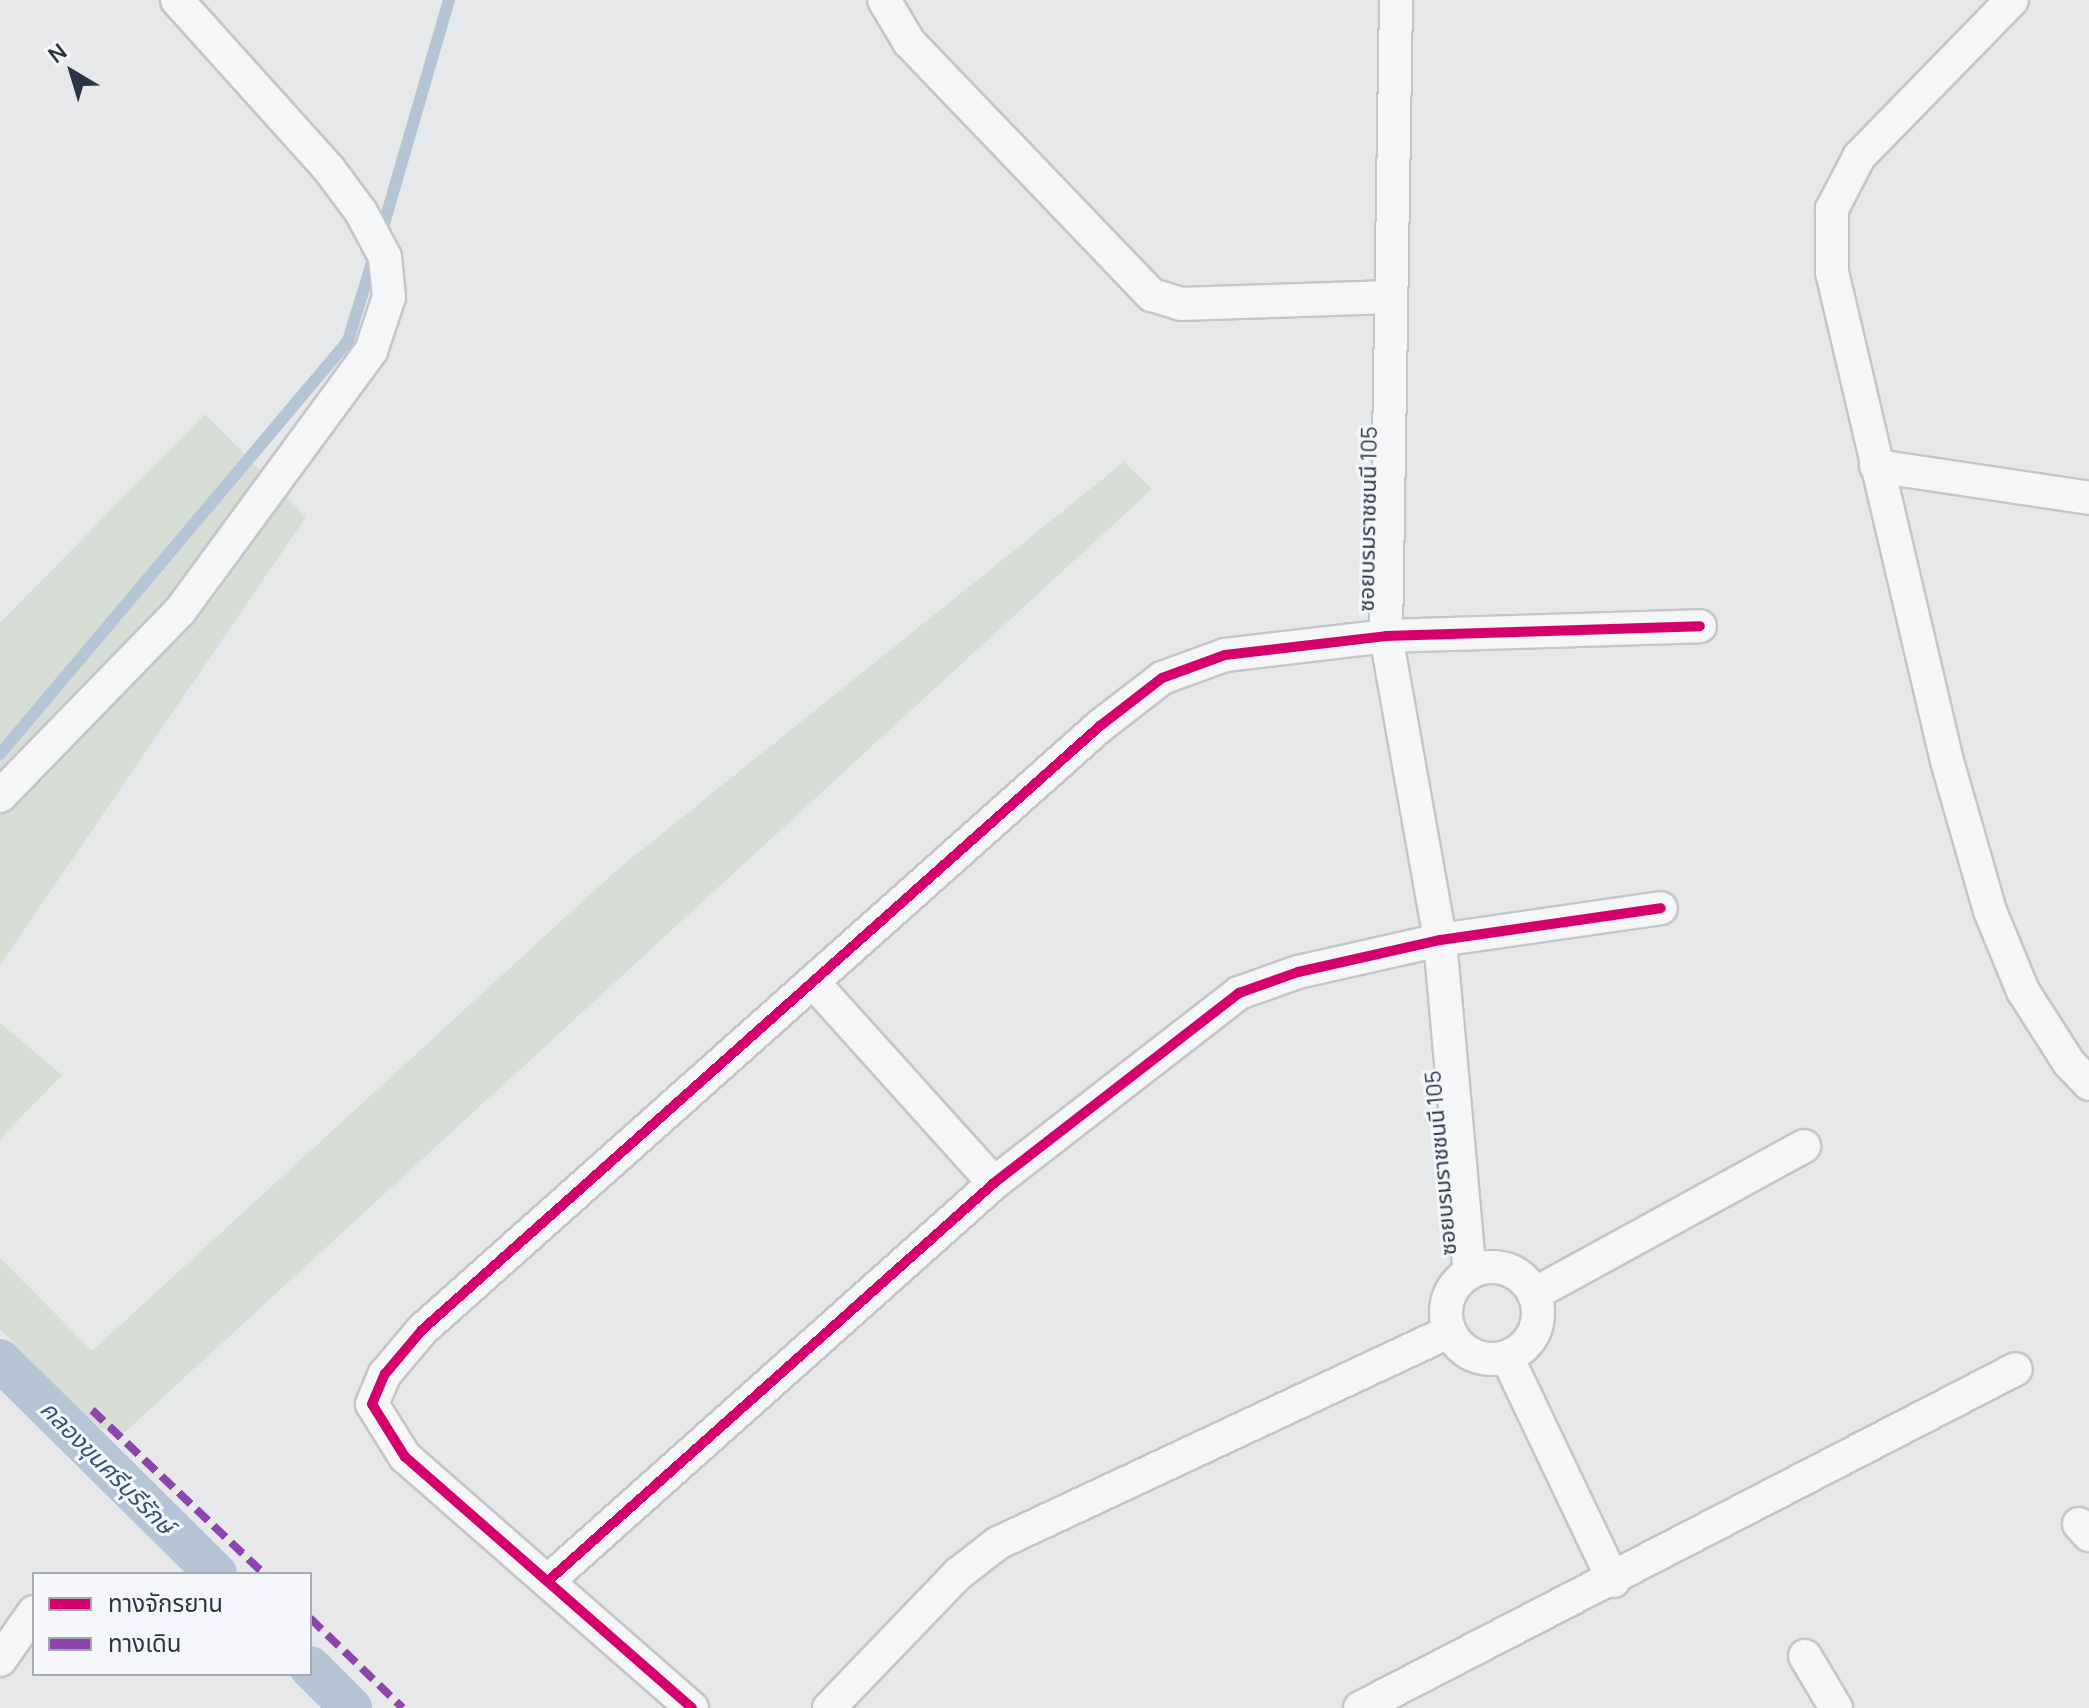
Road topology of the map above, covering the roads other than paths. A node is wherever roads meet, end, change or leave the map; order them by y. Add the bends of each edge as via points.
1 (177, 0) edge
2 (884, 0) edge
3 (1396, 0) edge
4 (2012, 0) edge
5 (1391, 297) junction
6 (1876, 466) junction
7 (2089, 498) edge
8 (1700, 626) dead end
9 (1386, 636) junction
10 (0, 796) edge
11 (1661, 908) dead end
12 (1440, 940) junction
13 (813, 982) junction
14 (2089, 1084) edge
15 (1804, 1146) dead end
16 (994, 1183) junction
17 (1470, 1273) junction
18 (1534, 1294) junction
19 (1450, 1331) junction
20 (1507, 1357) junction
21 (2016, 1369) dead end
22 (548, 1581) junction
23 (1614, 1581) junction
24 (32, 1615) edge
25 (1805, 1656) dead end
26 (0, 1660) edge
27 (692, 1708) edge
28 (829, 1708) edge
29 (1360, 1708) edge
30 (1836, 1708) edge

1 - 10 street via 329,169 385,257 389,297 371,351 180,611
2 - 5 street via 909,42 1152,295 1181,304
3 - 5 street, ซอยบรมราชชนนี 105
4 - 6 street via 1859,157 1832,209 1832,272
5 - 9 street, ซอยบรมราชชนนี 105
6 - 7 street
6 - 14 street via 1947,761 1990,911 2023,991 2069,1063
8 - 9 street
9 - 12 street, ซอยบรมราชชนนี 105
9 - 13 street via 1225,655 1162,678 1100,726
11 - 12 street
12 - 16 street via 1298,972 1239,993
12 - 17 street, ซอยบรมราชชนนี 105
13 - 16 street
13 - 22 street via 422,1330 385,1374 372,1404 405,1457
15 - 18 street
16 - 22 street
17 - 18 street, ซอยบรมราชชนนี 105 via 1499,1267 1526,1281
17 - 19 street, ซอยบรมราชชนนี 105 via 1448,1298
18 - 20 street via 1537,1324 1521,1349
19 - 20 street via 1467,1352 1480,1358
19 - 28 street via 998,1543 958,1574
20 - 23 street
21 - 23 street
22 - 27 street
23 - 29 street
24 - 26 street
25 - 30 street

